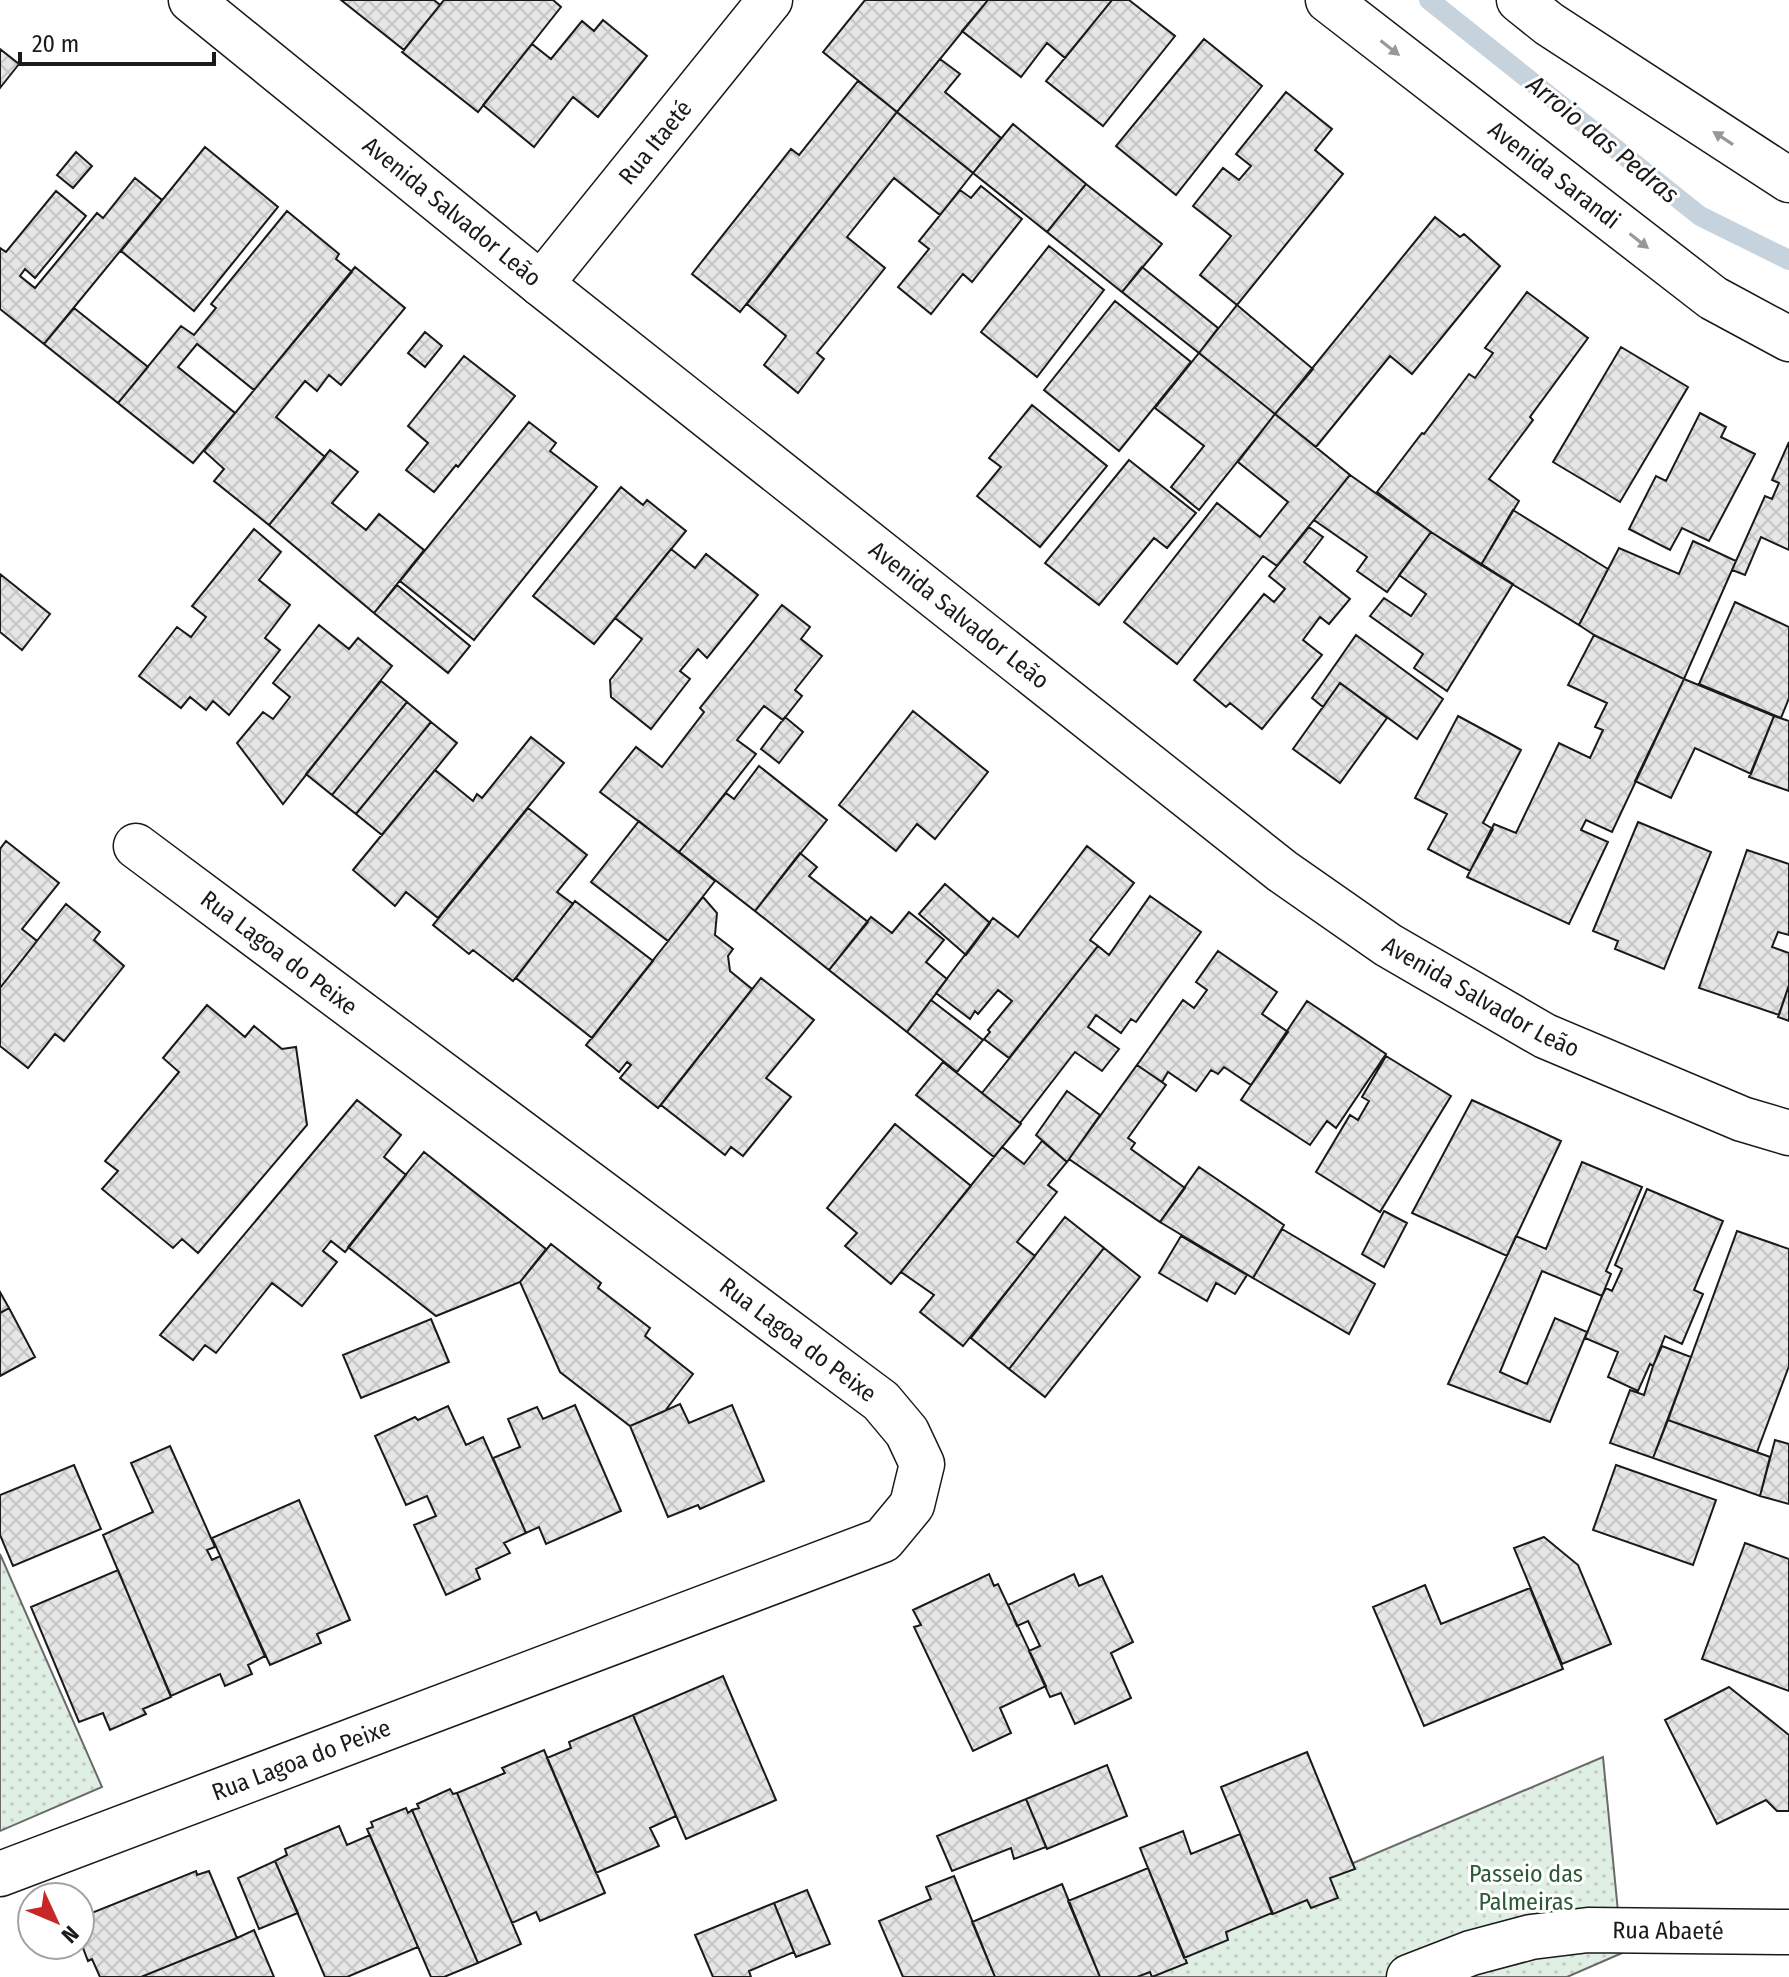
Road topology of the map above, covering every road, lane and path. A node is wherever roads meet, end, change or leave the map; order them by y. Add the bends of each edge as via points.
1 (191, 0) edge
2 (770, 0) edge
3 (1328, 0) edge
4 (1519, 0) edge
5 (1789, 180) edge
6 (541, 284) junction
7 (1789, 339) edge
8 (136, 846) dead end
9 (1789, 1133) edge
10 (0, 1874) edge
11 (1789, 1932) edge
12 (1409, 1977) edge

1 - 6 street, Avenida Salvador Leão
2 - 6 street, Rua Itaeté
3 -> 7 street, Avenida Sarandi via 1713,298
5 -> 4 street
6 - 9 street, Avenida Salvador Leão via 1282,871 1388,945 1545,1036 1742,1119
8 - 10 street, Rua Lagoa do Peixe via 881,1401 907,1432 922,1464 912,1505 883,1540
11 - 12 street, Rua Abaeté via 1588,1930 1531,1937

